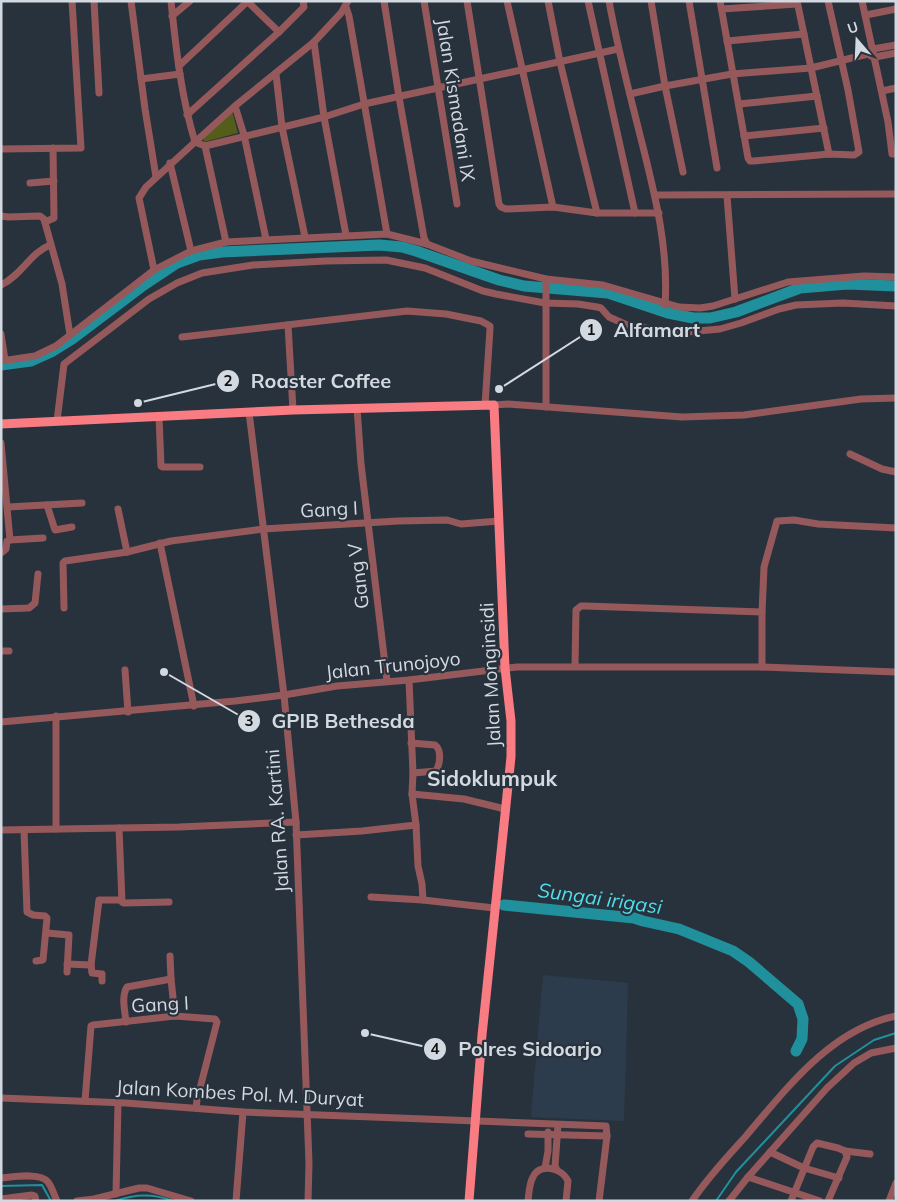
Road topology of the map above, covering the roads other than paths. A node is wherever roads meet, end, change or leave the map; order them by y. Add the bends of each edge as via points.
1 (72, 1) edge
2 (94, 1) edge
3 (132, 1) edge
4 (171, 1) edge
5 (190, 1) edge
6 (248, 1) edge
7 (303, 1) edge
8 (384, 1) edge
9 (424, 1) edge
10 (467, 1) edge
11 (507, 1) edge
12 (548, 1) edge
13 (588, 1) edge
14 (609, 1) edge
15 (651, 1) edge
16 (689, 1) edge
17 (720, 1) edge
18 (828, 1) edge
19 (862, 1) edge
20 (797, 3) edge
21 (347, 4) edge
22 (722, 9) junction
23 (896, 9) edge
24 (866, 15) junction
25 (172, 16) junction
26 (279, 32) junction
27 (804, 34) junction
28 (727, 41) junction
29 (314, 42) junction
30 (896, 45) edge
31 (618, 50) junction
32 (896, 53) edge
33 (599, 54) junction
34 (872, 54) junction
35 (841, 61) junction
36 (560, 62) junction
37 (179, 66) junction
38 (811, 68) junction
39 (523, 69) junction
40 (180, 74) junction
41 (276, 74) junction
42 (732, 74) junction
43 (142, 79) junction
44 (480, 79) junction
45 (702, 80) junction
46 (665, 86) junction
47 (438, 88) junction
48 (896, 88) edge
49 (882, 91) junction
50 (99, 93) dead end
51 (630, 94) junction
52 (817, 96) junction
53 (399, 97) junction
54 (364, 104) junction
55 (739, 104) junction
56 (235, 106) junction
57 (187, 114) junction
58 (324, 117) junction
59 (892, 121) edge
60 (282, 127) junction
61 (824, 128) junction
62 (244, 136) junction
63 (744, 136) junction
64 (195, 142) junction
65 (205, 146) junction
66 (53, 148) junction
67 (1, 150) edge
68 (829, 154) junction
69 (896, 154) edge
70 (170, 163) junction
71 (717, 168) dead end
72 (683, 172) dead end
73 (156, 177) junction
74 (54, 181) junction
75 (30, 183) dead end
76 (896, 194) edge
77 (656, 195) junction
78 (727, 196) junction
79 (457, 204) dead end
80 (553, 207) junction
81 (597, 213) junction
82 (635, 213) junction
83 (659, 213) junction
84 (1, 216) edge
85 (45, 222) junction
86 (387, 234) junction
87 (346, 235) junction
88 (305, 237) junction
89 (266, 239) junction
90 (226, 242) junction
91 (50, 244) junction
92 (427, 244) junction
93 (191, 250) junction
94 (154, 270) junction
95 (896, 277) edge
96 (546, 282) junction
97 (1, 285) edge
98 (735, 299) junction
99 (545, 301) junction
100 (665, 305) junction
101 (896, 306) edge
102 (288, 325) junction
103 (1, 334) edge
104 (70, 335) junction
105 (182, 337) dead end
106 (3, 360) edge
107 (896, 398) edge
108 (490, 405) junction
109 (546, 407) junction
110 (357, 408) junction
111 (293, 410) junction
112 (249, 412) junction
113 (160, 416) junction
114 (58, 420) junction
115 (1, 424) edge
116 (1, 443) edge
117 (850, 454) dead end
118 (200, 467) dead end
119 (896, 472) edge
120 (82, 504) dead end
121 (47, 505) junction
122 (8, 507) junction
123 (118, 509) dead end
124 (499, 521) junction
125 (368, 524) junction
126 (72, 527) dead end
127 (896, 528) edge
128 (263, 529) junction
129 (43, 538) dead end
130 (10, 540) junction
131 (160, 542) junction
132 (1, 552) edge
133 (127, 552) junction
134 (38, 574) dead end
135 (64, 608) dead end
136 (1, 610) edge
137 (762, 612) junction
138 (576, 666) junction
139 (762, 667) junction
140 (505, 668) junction
141 (125, 670) dead end
142 (896, 672) edge
143 (409, 680) junction
144 (387, 681) junction
145 (284, 696) junction
146 (194, 706) junction
147 (128, 712) junction
148 (56, 716) junction
149 (1, 722) edge
150 (411, 743) junction
151 (412, 773) junction
152 (412, 794) junction
153 (505, 808) junction
154 (296, 822) junction
155 (416, 825) junction
156 (56, 828) junction
157 (119, 828) junction
158 (1, 830) edge
159 (24, 830) junction
160 (296, 834) junction
161 (371, 897) dead end
162 (122, 900) junction
163 (423, 900) junction
164 (169, 902) dead end
165 (494, 908) junction
166 (47, 933) junction
167 (170, 956) dead end
168 (36, 961) dead end
169 (91, 971) junction
170 (171, 979) junction
171 (102, 981) dead end
172 (175, 1016) junction
173 (896, 1016) edge
174 (126, 1022) junction
175 (896, 1048) edge
176 (1, 1098) edge
177 (85, 1101) junction
178 (118, 1103) junction
179 (196, 1108) junction
180 (243, 1112) junction
181 (307, 1114) junction
182 (476, 1122) junction
183 (548, 1124) junction
184 (558, 1125) junction
185 (528, 1134) dead end
186 (548, 1135) junction
187 (557, 1135) junction
188 (607, 1136) junction
189 (845, 1151) junction
190 (770, 1152) junction
191 (870, 1154) dead end
192 (545, 1168) junction
193 (804, 1168) junction
194 (557, 1170) junction
195 (748, 1177) junction
196 (1, 1178) edge
197 (839, 1178) junction
198 (896, 1184) edge
199 (794, 1192) junction
200 (116, 1194) junction
201 (1, 1199) edge
202 (36, 1201) edge
203 (57, 1201) edge
204 (77, 1201) edge
205 (191, 1201) edge
206 (236, 1201) edge
207 (308, 1201) edge
208 (469, 1201) edge
209 (528, 1201) edge
210 (566, 1201) edge
211 (599, 1201) edge
212 (692, 1201) edge
213 (730, 1201) edge
214 (790, 1201) edge
215 (820, 1201) edge
216 (828, 1201) edge
217 (889, 1201) edge

1 - 66 street via 81,148
2 - 50 street
3 - 43 street
4 - 25 street
5 - 25 street
6 - 26 street
6 - 37 street
7 - 26 street via 304,6
8 - 53 street
9 - 47 street, Jalan Kismadani IX
10 - 44 street
11 - 39 street
12 - 36 street
13 - 33 street
14 - 31 street
15 - 46 street
16 - 45 street
17 - 22 street
18 - 35 street
19 - 24 street
20 - 22 street
20 - 27 street
21 - 29 street
21 - 54 street
22 - 28 street
23 - 24 street
24 - 34 street
25 - 37 street
26 - 57 street
27 - 28 street
27 - 38 street
28 - 42 street
29 - 41 street
29 - 58 street
30 - 34 street
31 - 33 street
31 - 51 street
32 - 34 street
33 - 36 street
33 - 82 street
34 - 35 street
34 - 49 street
35 - 38 street
35 - 68 street via 858,152 854,155
36 - 39 street
36 - 81 street
37 - 40 street
38 - 42 street
38 - 52 street
39 - 44 street
39 - 80 street
40 - 43 street
40 - 57 street
41 - 56 street
41 - 60 street
42 - 45 street
42 - 55 street
43 - 73 street
44 - 47 street
44 - 80 street via 499,204 506,209
45 - 46 street
45 - 71 street
46 - 51 street
46 - 72 street
47 - 53 street
47 - 79 street, Jalan Kismadani IX
48 - 49 street
49 - 59 street
51 - 77 street
52 - 55 street
52 - 61 street
53 - 54 street
53 - 92 street
54 - 58 street
54 - 86 street
55 - 63 street
56 - 62 street
56 - 64 street
57 - 64 street
58 - 60 street
58 - 87 street
59 - 69 street via 892,154
60 - 62 street
60 - 88 street
61 - 63 street
61 - 68 street
62 - 65 street
62 - 89 street
63 - 68 street via 750,161
64 - 65 street
64 - 70 street
65 - 90 street
66 - 67 street
66 - 74 street
70 - 73 street
70 - 93 street
73 - 94 street via 139,198
74 - 75 street
74 - 85 street via 54,218
76 - 78 street
77 - 78 street
77 - 83 street
78 - 98 street
80 - 81 street
81 - 82 street
82 - 83 street
83 - 100 street via 667,280
84 - 85 street via 40,216
85 - 91 street
86 - 87 street
86 - 92 street
87 - 88 street
88 - 89 street
89 - 90 street
90 - 93 street
91 - 97 street via 35,253 18,273
91 - 104 street via 62,284
92 - 96 street via 471,262
93 - 94 street
94 - 104 street
95 - 98 street via 801,280
96 - 99 street
96 - 100 street via 603,285
98 - 100 street via 700,308
99 - 101 street via 597,307 609,318 627,325 676,333 720,329 796,305 852,303
99 - 109 street
99 - 114 street via 483,291 425,268 386,260 253,265 202,273 149,300 64,364
102 - 105 street
102 - 108 street via 407,311 481,321 490,326
102 - 111 street
103 - 106 street
104 - 106 street via 35,356
107 - 109 street via 861,399 744,415 682,417
108 - 109 street
108 - 110 main road
108 - 124 main road, Jalan Monginsidi
110 - 111 main road
110 - 125 street, Gang V
111 - 112 main road
112 - 113 main road
112 - 128 street, Jalan RA. Kartini
113 - 114 main road
113 - 118 street via 161,466
114 - 115 main road
116 - 122 street
117 - 119 street
120 - 121 street
121 - 122 street
121 - 126 street via 55,530
122 - 130 street
123 - 133 street
124 - 125 street, Gang I
124 - 140 main road, Jalan Monginsidi
125 - 128 street, Gang I
125 - 144 street, Gang V
127 - 137 street via 794,520 776,522 764,567
128 - 131 street, Gang I
128 - 145 street, Jalan RA. Kartini
129 - 130 street
130 - 132 street
131 - 133 street, Gang I
131 - 146 street
133 - 135 street, Gang I via 64,562
134 - 136 street via 33,606
137 - 138 street via 581,606 575,615
137 - 139 street
138 - 139 street, Jalan Trunojoyo
138 - 140 street, Jalan Trunojoyo
139 - 142 street, Jalan Trunojoyo
140 - 143 street, Jalan Trunojoyo
140 - 153 main road, Jalan Monginsidi via 511,721
141 - 147 street
143 - 144 street, Jalan Trunojoyo
143 - 150 street
144 - 145 street, Jalan Trunojoyo
145 - 146 street, Jalan Trunojoyo
145 - 154 street, Jalan RA. Kartini
146 - 147 street, Jalan Trunojoyo
147 - 148 street, Jalan Trunojoyo
148 - 149 street, Jalan Trunojoyo
148 - 156 street
150 - 151 street
150 - 151 street via 435,744 440,753 436,771
151 - 152 street
152 - 153 street via 464,799
152 - 155 street
153 - 165 main road, Jalan Monginsidi
154 - 157 street
154 - 160 street, Jalan RA. Kartini
155 - 160 street
155 - 163 street
156 - 157 street
156 - 159 street
157 - 162 street
158 - 159 street
159 - 166 street via 27,912 46,916
160 - 181 street, Jalan RA. Kartini
161 - 163 street
162 - 164 street via 124,903
162 - 169 street via 99,900
163 - 165 street
165 - 182 main road, Jalan Monginsidi
166 - 168 street via 43,960
166 - 169 street via 69,935 67,968
167 - 170 street
169 - 171 street via 102,974
170 - 172 street
170 - 174 street via 126,987
172 - 174 street, Gang I
172 - 179 street, Gang I via 215,1019 217,1022
173 - 212 street via 875,1020 855,1030 811,1064 718,1166
174 - 177 street, Gang I via 91,1026
175 - 190 street via 871,1053 854,1063
176 - 177 street, Jalan Kombes Pol. M. Duryat
177 - 178 street, Jalan Kombes Pol. M. Duryat
178 - 179 street, Jalan Kombes Pol. M. Duryat
178 - 200 street
179 - 180 street, Jalan Kombes Pol. M. Duryat
180 - 181 street, Jalan Kombes Pol. M. Duryat
180 - 206 street
181 - 182 street, Jalan Kombes Pol. M. Duryat
181 - 207 street, Jalan RA. Kartini
182 - 183 street, Jalan Kombes Pol. M. Duryat
182 - 208 main road, Jalan Monginsidi
183 - 184 street, Jalan Kombes Pol. M. Duryat
183 - 186 street
184 - 187 street
184 - 188 street, Jalan Kombes Pol. M. Duryat via 606,1126
185 - 186 street
186 - 187 street
186 - 192 street
187 - 188 street
187 - 194 street
188 - 211 street
189 - 191 street
189 - 193 street via 817,1143
189 - 197 street via 847,1157
190 - 193 street
190 - 195 street
192 - 194 street
192 - 209 street via 533,1176
193 - 197 street
193 - 199 street
194 - 210 street via 568,1181
195 - 199 street
195 - 213 street
196 - 203 street via 28,1176 45,1180
197 - 216 street
198 - 217 street
199 - 214 street
199 - 215 street
200 - 204 street
200 - 205 street via 143,1188
201 - 202 street via 32,1195

